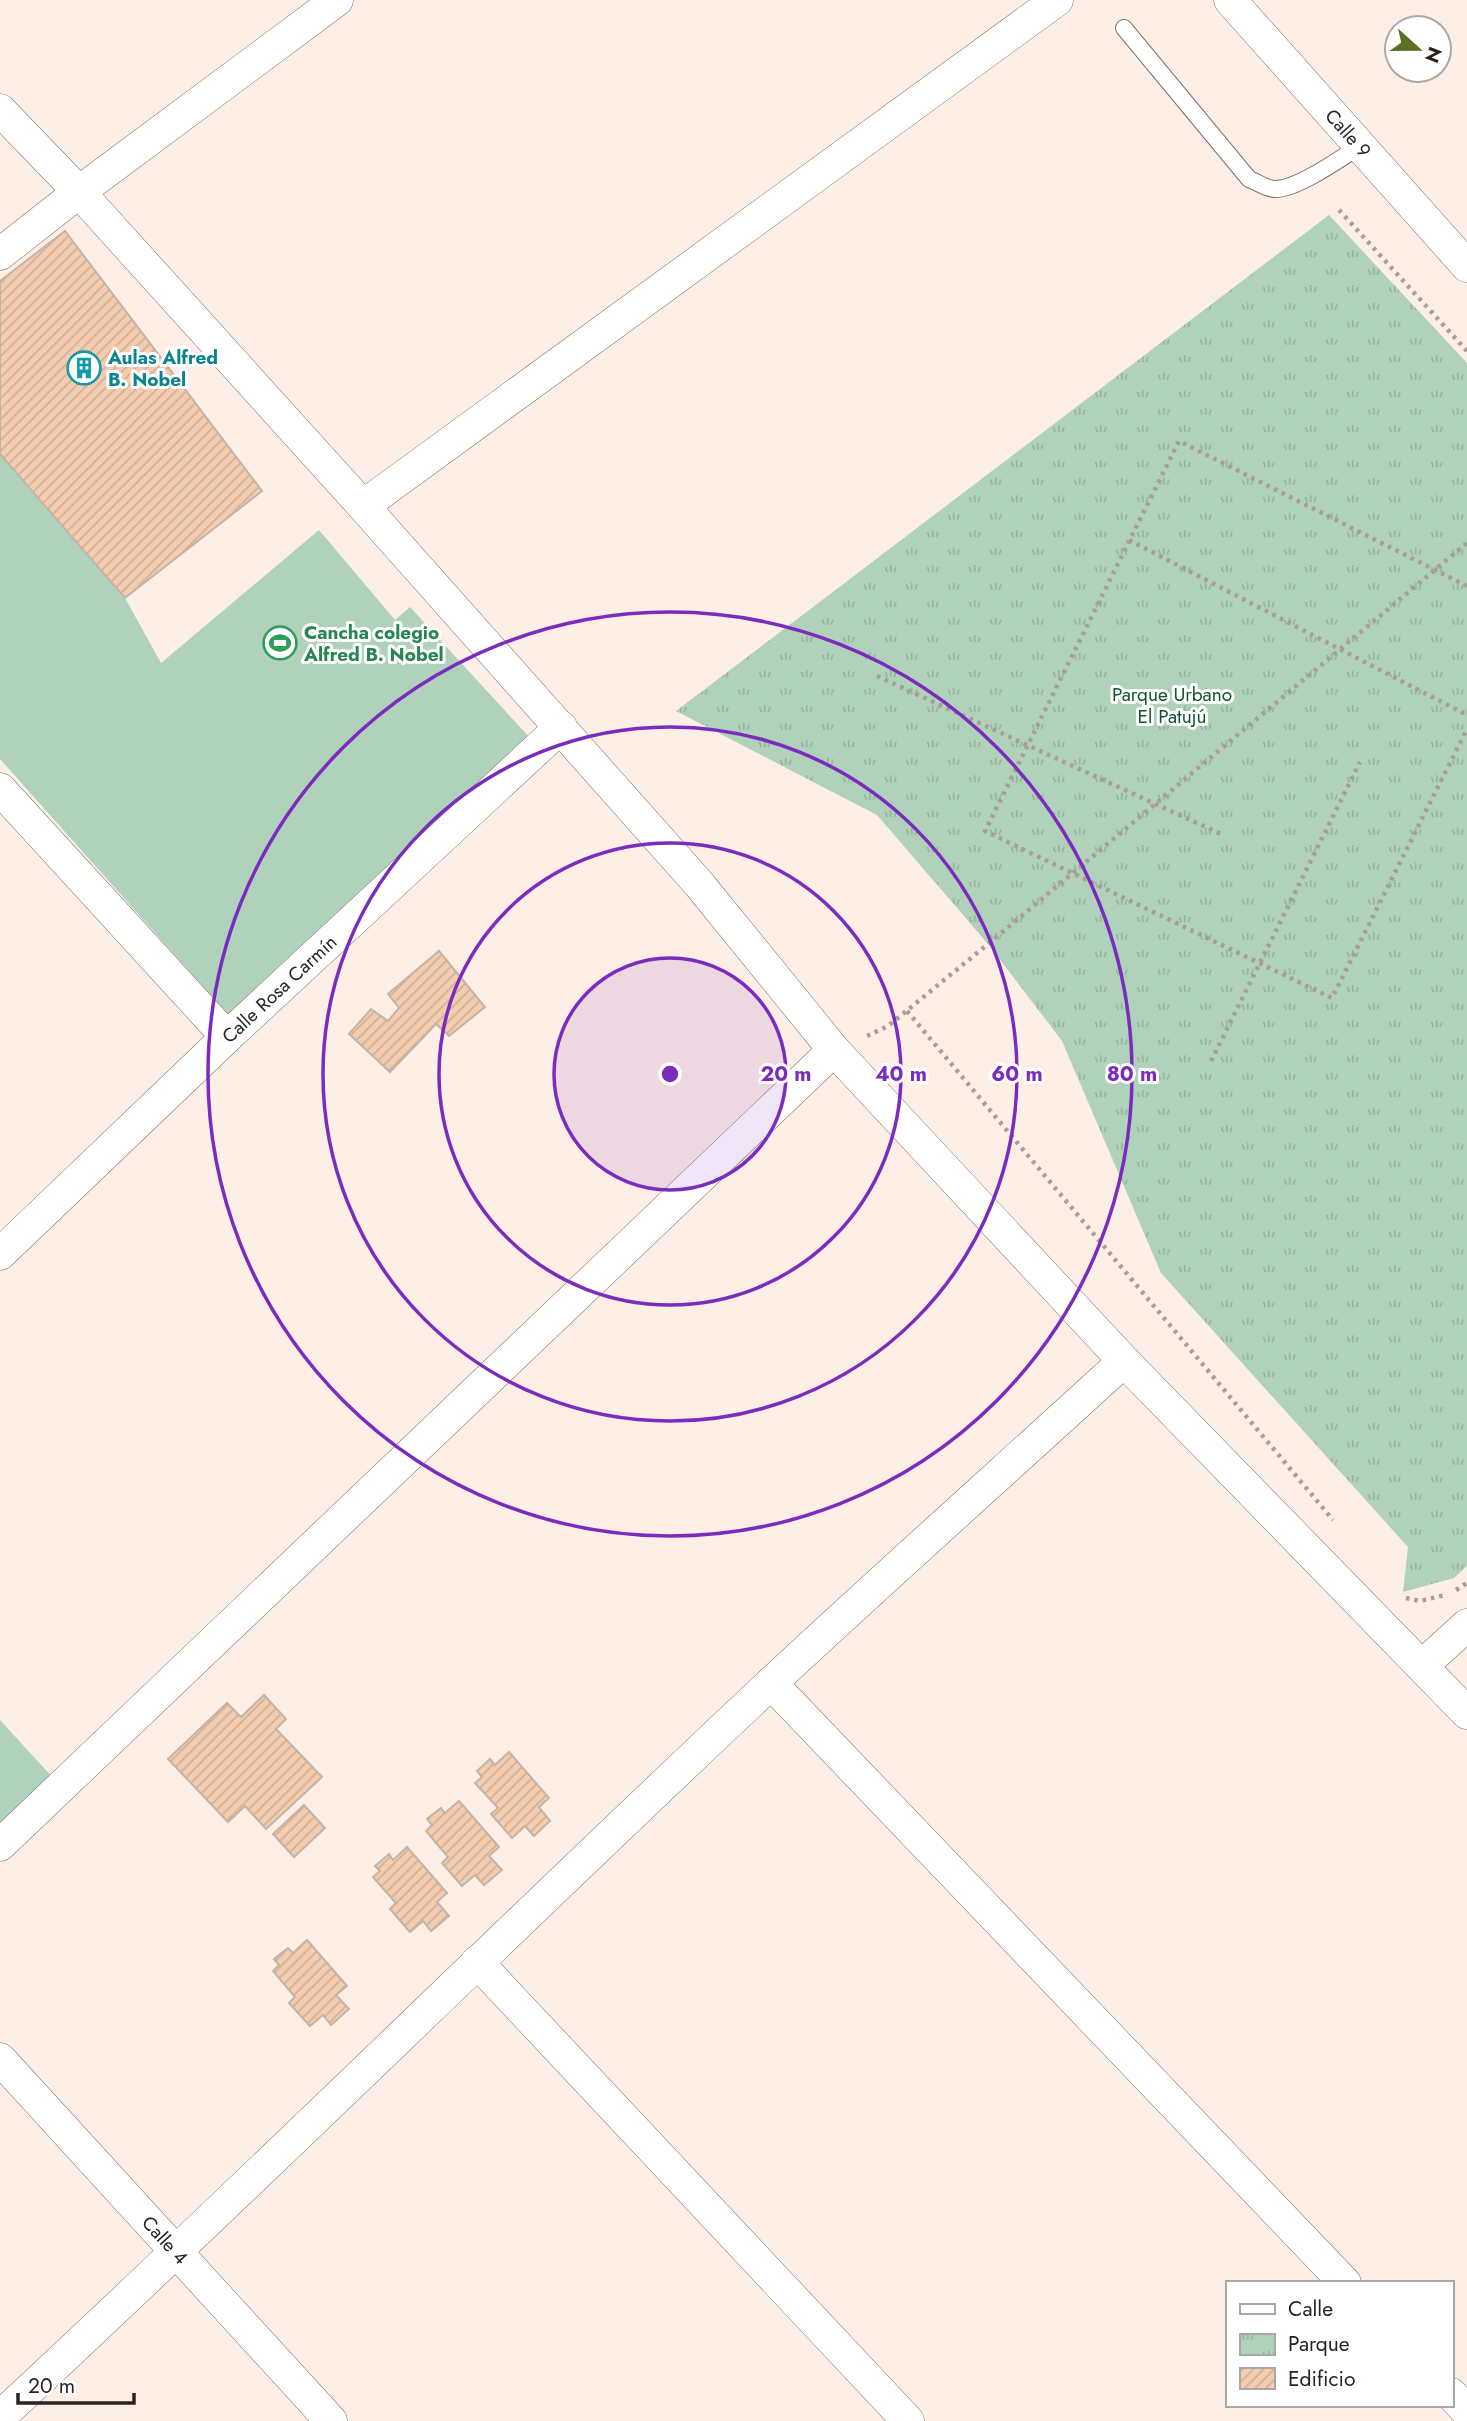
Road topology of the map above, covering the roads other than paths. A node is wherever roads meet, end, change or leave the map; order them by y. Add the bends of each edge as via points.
1 (337, 0) edge
2 (1058, 0) edge
3 (1230, 0) edge
4 (1124, 28) dead end
5 (0, 110) edge
6 (1360, 146) junction
7 (79, 192) junction
8 (0, 254) edge
9 (1467, 266) edge
10 (363, 506) junction
11 (561, 727) junction
12 (0, 789) edge
13 (227, 1037) junction
14 (834, 1050) junction
15 (0, 1254) edge
16 (1124, 1361) junction
17 (1467, 1625) edge
18 (1423, 1665) junction
19 (771, 1683) junction
20 (1467, 1713) edge
21 (0, 1845) edge
22 (477, 1962) junction
23 (0, 2059) edge
24 (177, 2252) junction
25 (1343, 2281) edge
26 (1453, 2396) edge
27 (1467, 2411) edge
28 (0, 2417) edge
29 (331, 2421) edge
30 (908, 2421) edge

1 - 7 street
2 - 10 street
3 - 6 street, Calle 9
4 - 6 lane via 1249,179 1274,189 1290,186
5 - 7 street
6 - 9 street, Calle 9
7 - 8 street
7 - 10 street
10 - 11 street
11 - 13 street, Calle Rosa Carmín
11 - 14 street via 699,884
12 - 13 street
13 - 15 street, Calle Rosa Carmín
14 - 16 street
14 - 21 street
16 - 18 street
16 - 19 street
17 - 18 street
18 - 20 street
19 - 22 street
19 - 25 street
22 - 24 street
22 - 30 street
23 - 24 street, Calle 4
24 - 28 street
24 - 29 street, Calle 4
26 - 27 street

